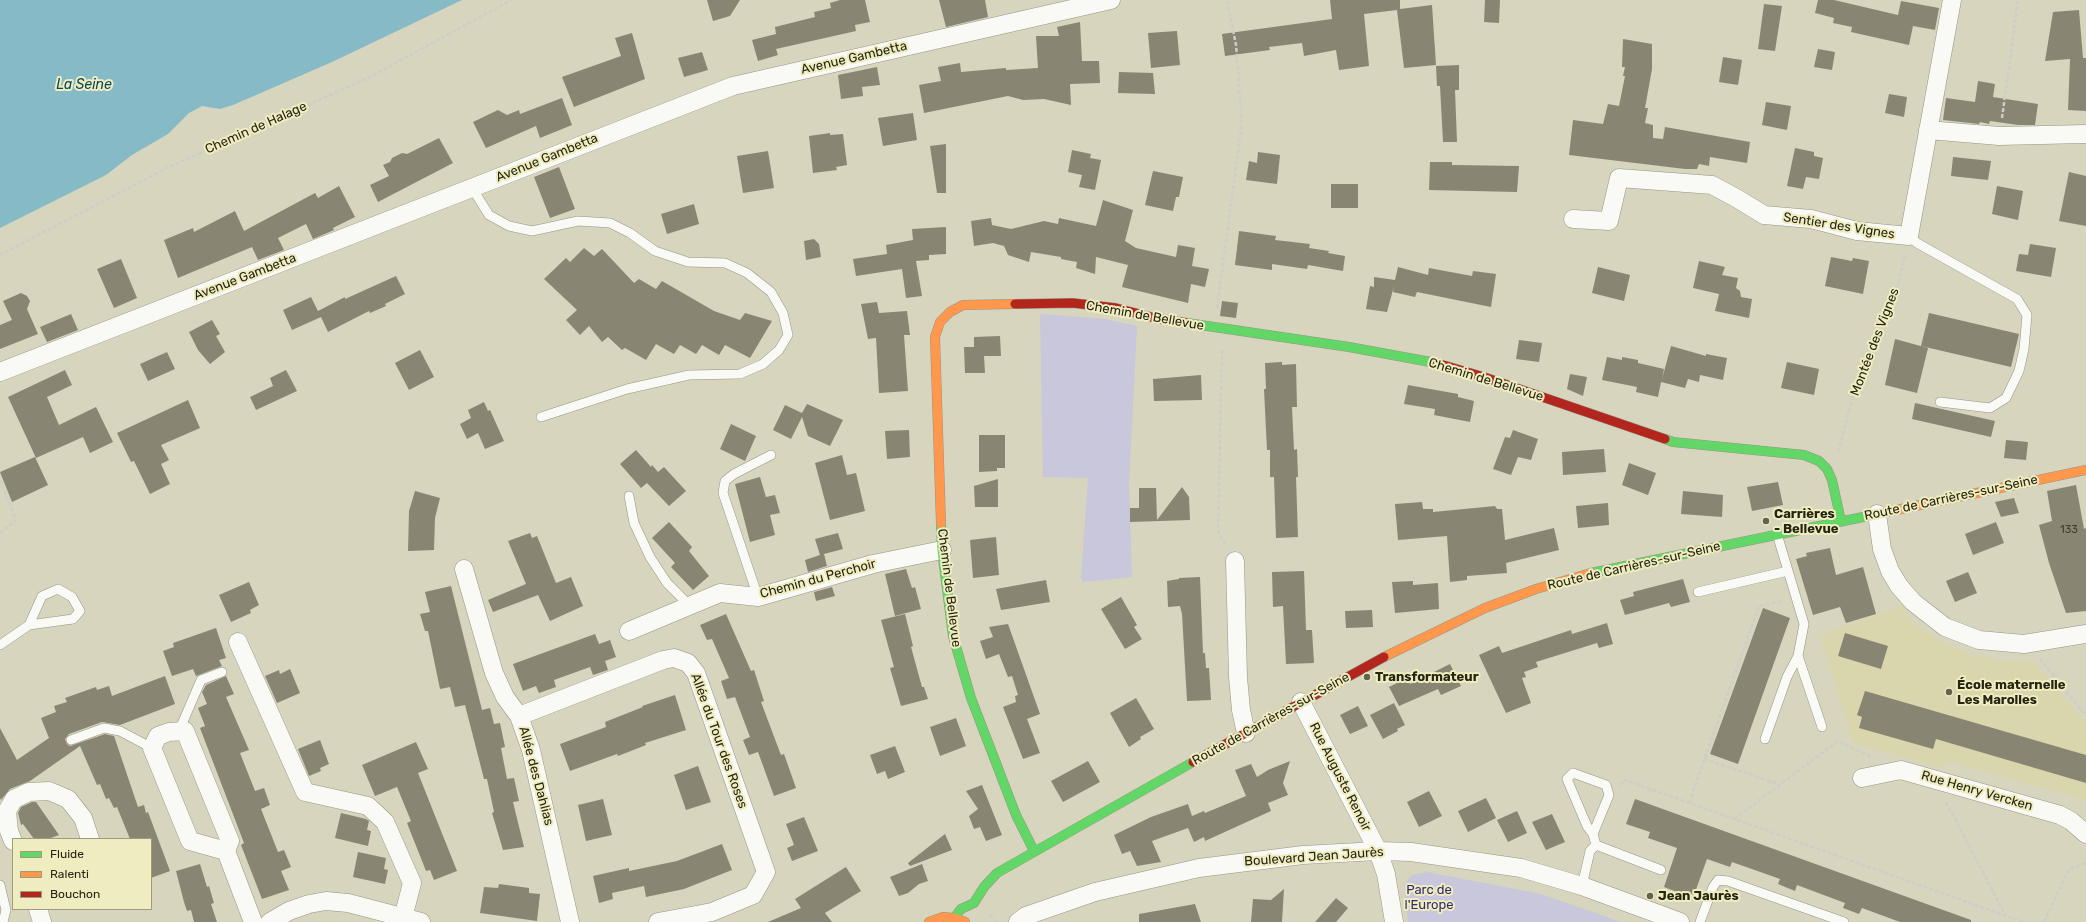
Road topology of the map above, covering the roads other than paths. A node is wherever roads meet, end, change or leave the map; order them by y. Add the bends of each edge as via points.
1 (1110, 0) edge
2 (1952, 0) edge
3 (1928, 130) junction
4 (2086, 134) edge
5 (472, 188) junction
6 (1573, 219) dead end
7 (1908, 236) junction
8 (0, 372) edge
9 (1940, 402) dead end
10 (541, 417) dead end
11 (771, 455) dead end
12 (2086, 470) edge
13 (629, 496) dead end
14 (1877, 514) junction
15 (1841, 521) junction
16 (1777, 534) junction
17 (942, 550) junction
18 (1235, 561) road end
19 (464, 568) dead end
20 (1788, 572) junction
21 (1698, 592) dead end
22 (758, 597) junction
23 (690, 606) junction
24 (29, 625) junction
25 (629, 631) dead end
26 (2086, 634) edge
27 (238, 642) dead end
28 (0, 645) edge
29 (1798, 656) junction
30 (222, 672) dead end
31 (1301, 702) junction
32 (519, 716) junction
33 (1822, 727) dead end
34 (179, 731) junction
35 (1246, 733) junction
36 (1765, 739) dead end
37 (71, 740) dead end
38 (152, 748) junction
39 (1862, 778) dead end
40 (1593, 834) junction
41 (2086, 834) edge
42 (12, 838) edge
43 (90, 838) edge
44 (1596, 846) junction
45 (226, 851) junction
46 (1034, 851) junction
47 (1378, 851) junction
48 (1661, 870) dead end
49 (0, 885) edge
50 (1582, 886) junction
51 (715, 917) edge
52 (403, 918) junction
53 (954, 918) junction
54 (3, 922) edge
55 (253, 922) edge
56 (270, 922) edge
57 (421, 922) edge
58 (570, 922) edge
59 (658, 922) edge
60 (929, 922) edge
61 (965, 922) edge
62 (1018, 922) edge
63 (1394, 922) edge
64 (1680, 922) edge
65 (1700, 922) edge
66 (1844, 922) edge

1 - 5 street, Avenue Gambetta via 733,86
2 - 3 street, Sentier des Vignes
3 - 4 street via 1999,136
3 - 7 street, Sentier des Vignes
5 - 8 street, Avenue Gambetta
5 - 10 lane via 489,215 509,226 532,231 578,221 610,223 630,233 655,251 688,262 724,263 747,273 771,292 783,314 788,335 779,350 763,364 740,374 688,375 627,389
6 - 7 street, Sentier des Vignes via 1609,221 1619,178 1712,186 1764,215 1811,219 1857,231
7 - 9 lane via 2016,299 2027,315 2019,371 2006,398 1990,408
11 - 22 lane via 725,481 723,493
12 - 14 street, Route de Carrières-sur-Seine
13 - 23 lane via 634,524 650,557 667,583
14 - 15 street, Route de Carrières-sur-Seine
14 - 26 street via 1882,549 1899,586 1913,602 1945,626 1979,640 2024,644
15 - 16 street, Route de Carrières-sur-Seine
15 - 17 street, Chemin de Bellevue via 1828,469 1818,461 1804,456 1673,442 1441,364 1349,347 1218,329 1116,308 1073,303 963,305 950,312 940,322 935,337
16 - 20 lane
16 - 31 street, Route de Carrières-sur-Seine via 1588,574 1485,608 1410,643
17 - 22 street, Chemin du Perchoir via 873,564
17 - 46 street, Chemin de Bellevue via 953,636 971,698 1016,815
18 - 35 street via 1238,677
19 - 32 street, Allée des Dahlias via 494,673 505,697
20 - 21 lane
20 - 29 lane via 1804,624
22 - 23 street, Chemin du Perchoir via 720,593
23 - 25 street, Chemin du Perchoir
24 - 24 lane via 73,619 80,611 72,597 58,589 42,596
24 - 28 lane
27 - 52 street via 304,792 368,806 385,822 412,883
29 - 33 lane
29 - 36 lane via 1787,677
30 - 34 lane via 201,680
31 - 35 street, Route de Carrières-sur-Seine
31 - 47 street, Rue Auguste Renoir
32 - 51 street, Allée du Tour des Roses via 663,660 674,658 688,663 696,673 766,872 752,895
32 - 58 street, Allée des Dahlias via 541,789
34 - 38 street via 158,736
34 - 45 street via 185,731 230,841
35 - 46 street, Route de Carrières-sur-Seine
37 - 38 lane via 104,728 120,731
38 - 45 street via 190,841
39 - 41 street, Rue Henry Vercken via 1902,770 2060,815
40 - 40 lane via 1587,826 1567,779 1573,773 1606,785 1609,795
40 - 44 lane
42 - 43 street via 7,811 14,799 29,792 49,791 68,799 83,818
44 - 48 lane
44 - 50 lane via 1590,851
45 - 55 street
46 - 53 street, Route de Carrières-sur-Seine via 997,873 974,903 962,909
47 - 50 street, Boulevard Jean Jaurès via 1411,852 1521,868
47 - 62 street, Boulevard Jean Jaurès via 1303,855 1199,868 1095,892 1026,916
47 - 63 street, Rue Auguste Renoir via 1386,874
49 - 54 lane via 6,910
50 - 64 street, Boulevard Jean Jaurès
51 - 59 street, Allée du Tour des Roses
52 - 56 street via 348,903 326,901 296,908
52 - 57 street
53 - 60 street via 943,917
53 - 61 street
65 - 66 lane via 1713,887 1718,880 1728,880

